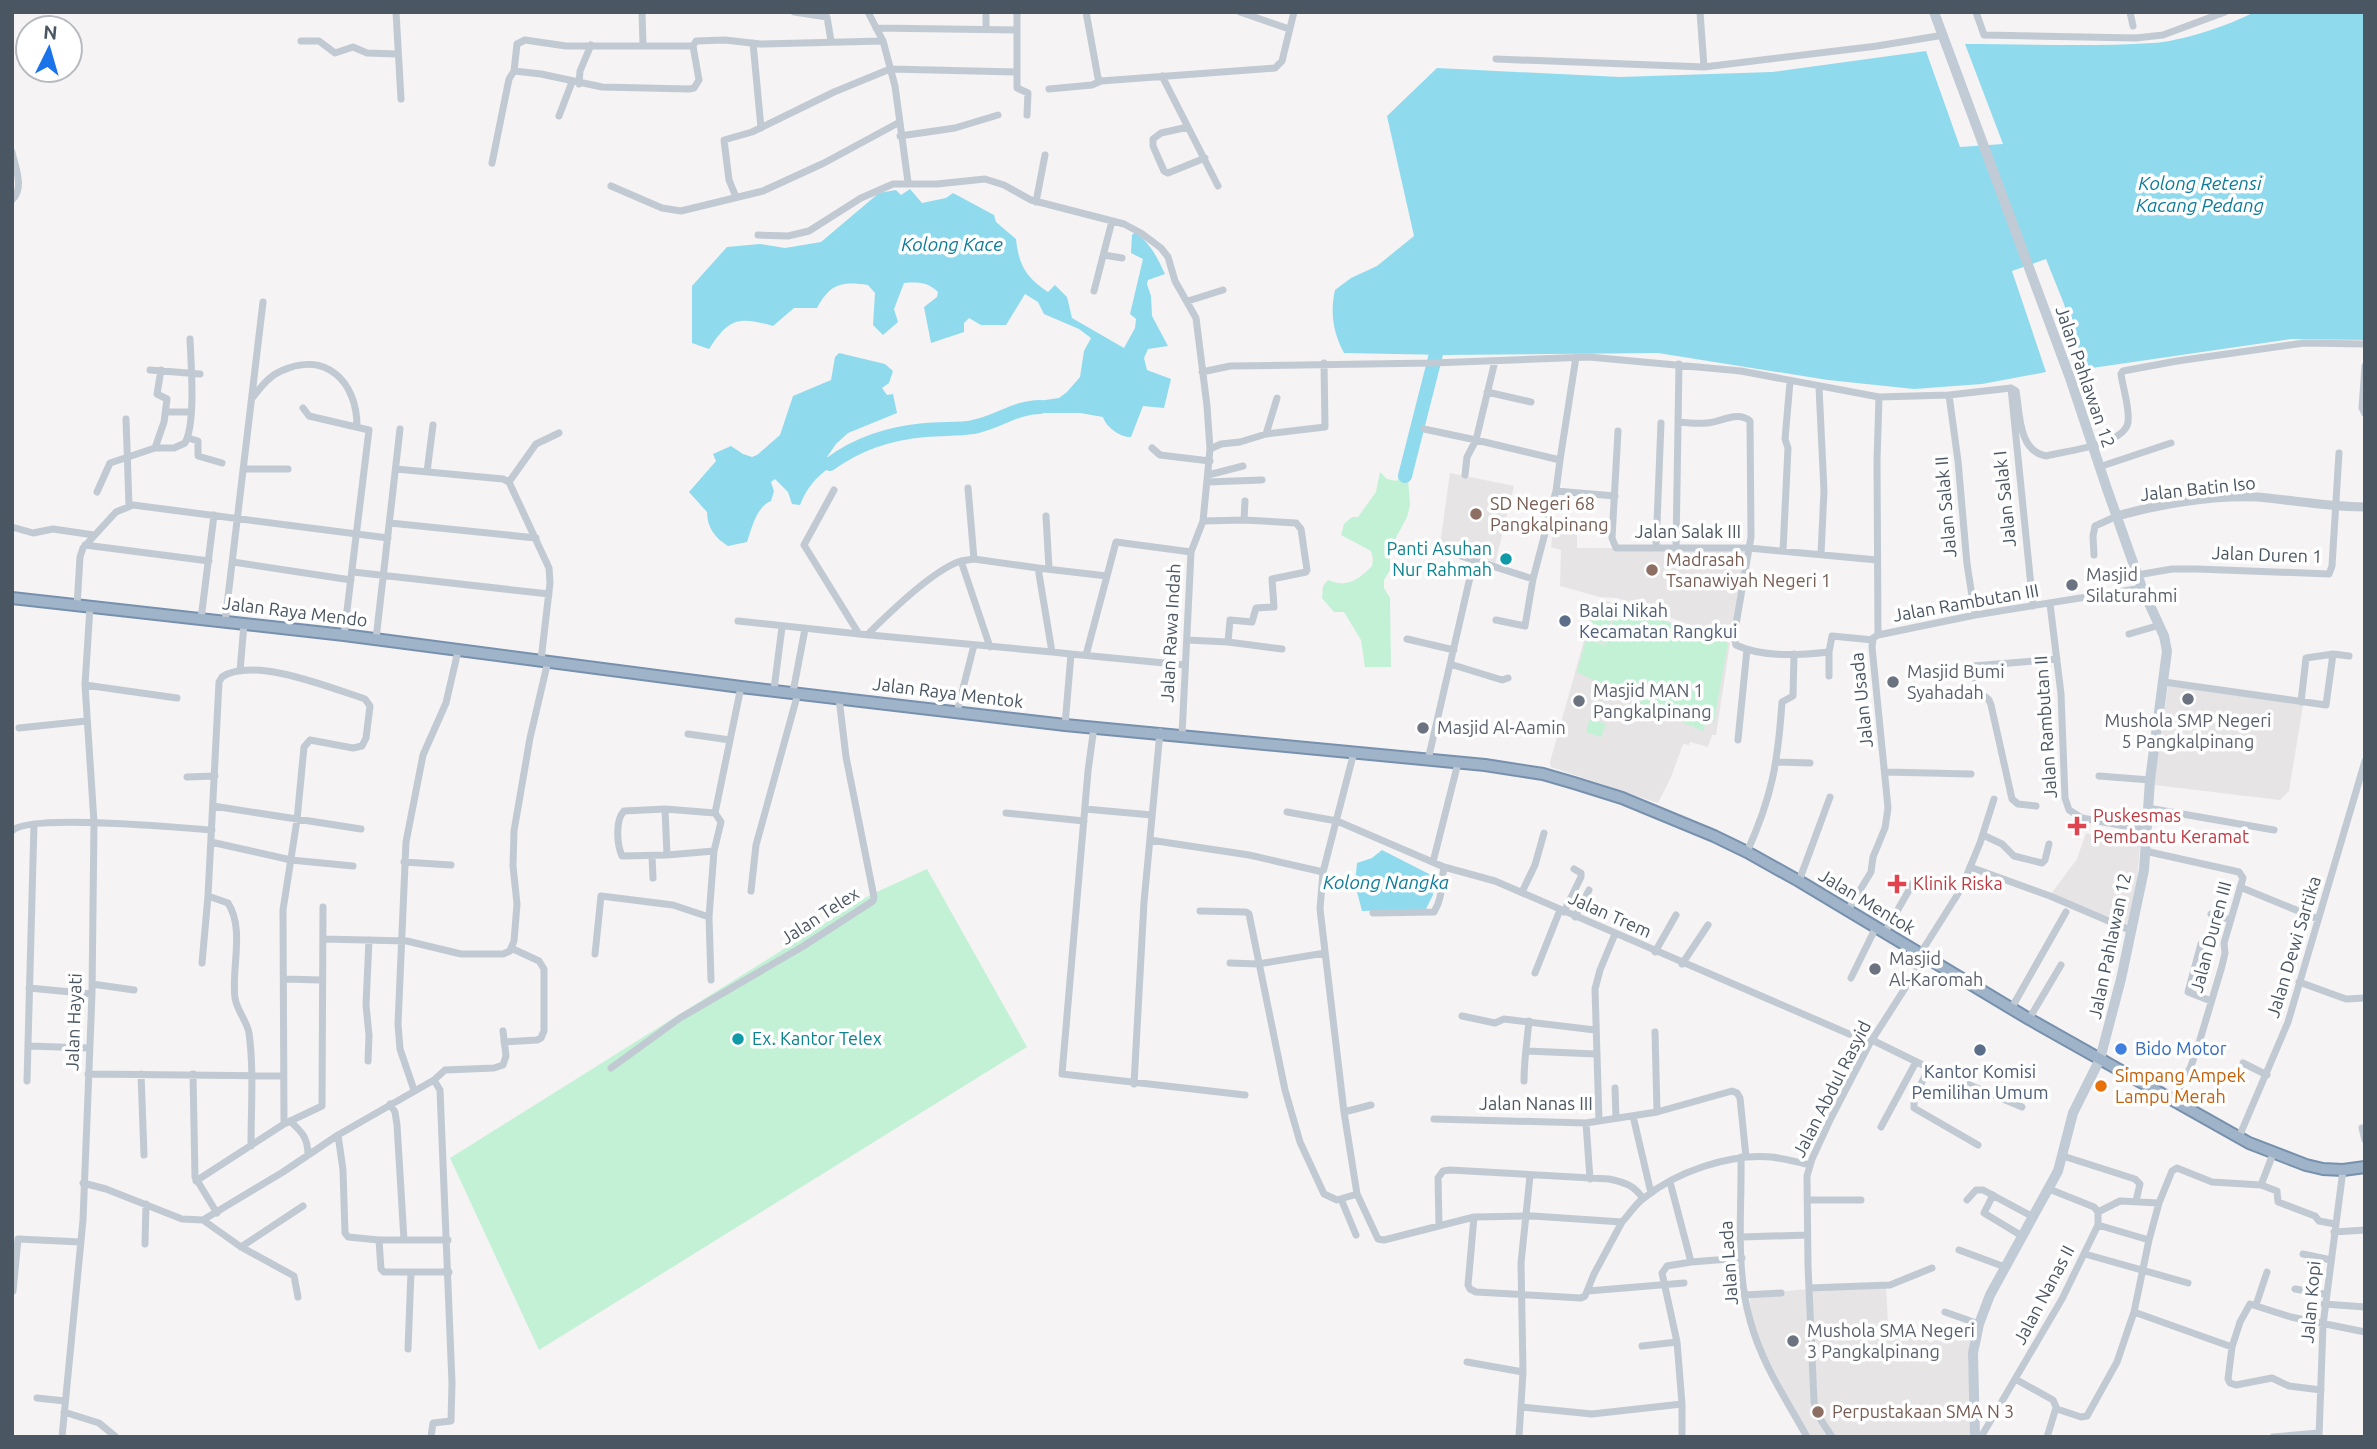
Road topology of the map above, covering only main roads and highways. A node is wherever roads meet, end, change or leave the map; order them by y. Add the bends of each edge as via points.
1 (1934, 12) edge
2 (12, 598) edge
3 (573, 664) joint
4 (1319, 750) joint
5 (2100, 1059) junction
6 (2365, 1167) edge
7 (1975, 1437) edge

1 - 5 main road, Jalan Pahlawan 12 via 2137,575 2166,643 2141,887
2 - 3 highway, Jalan Raya Mendo
3 - 4 highway, Jalan Raya Mentok via 1065,725
4 - 5 highway, Jalan Mentok via 1543,774 1685,824 1799,881
5 - 6 highway, Jalan Mentok via 2273,1154 2306,1165 2343,1170
5 - 7 main road, Jalan Pahlawan 12 via 2073,1113 2049,1189 1990,1295 1979,1324 1973,1353

